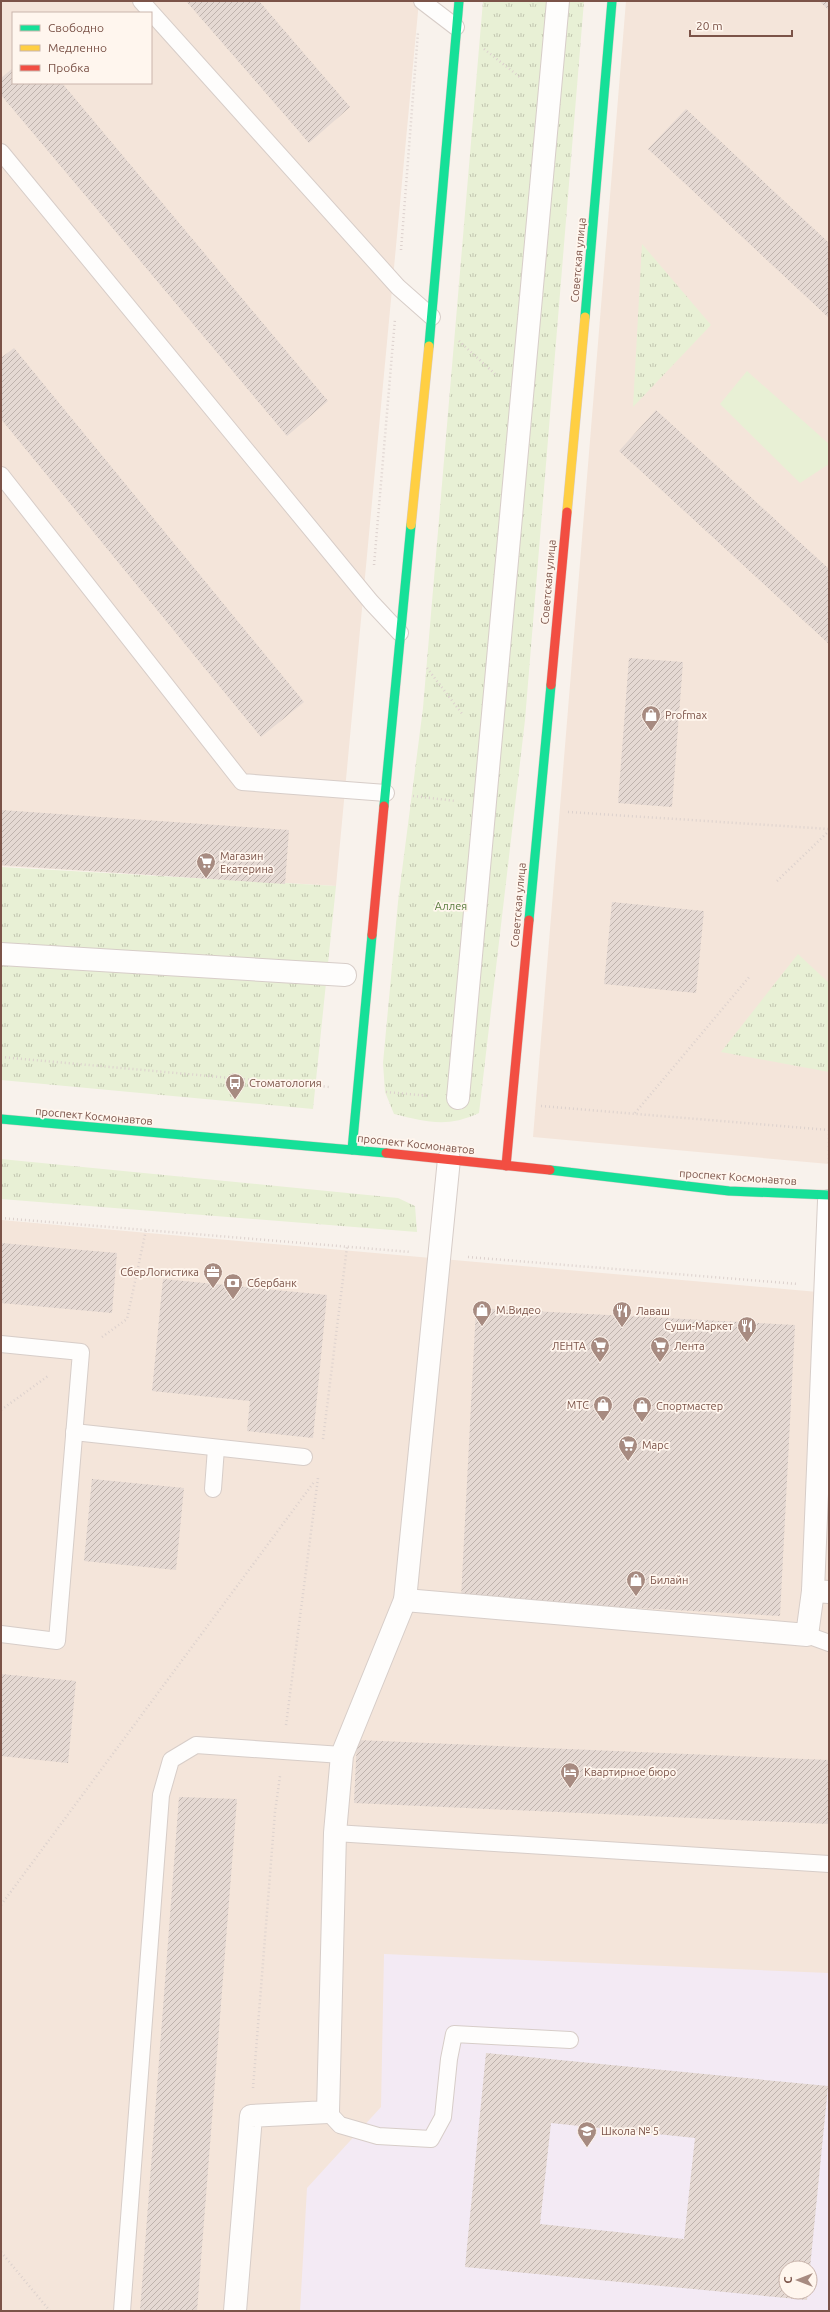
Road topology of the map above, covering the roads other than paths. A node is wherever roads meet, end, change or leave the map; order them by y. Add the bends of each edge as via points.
1 (141, 1) edge
2 (422, 1) edge
3 (458, 1) edge
4 (558, 1) edge
5 (612, 1) edge
6 (151, 12) edge
7 (152, 13) edge
8 (456, 27) junction
9 (1, 152) edge
10 (432, 316) junction
11 (1, 475) edge
12 (400, 634) junction
13 (386, 793) junction
14 (1, 954) edge
15 (345, 976) dead end
16 (458, 1098) road end
17 (1, 1119) edge
18 (352, 1150) junction
19 (449, 1159) junction
20 (506, 1166) junction
21 (829, 1195) edge
22 (829, 1202) edge
23 (1, 1344) edge
24 (74, 1432) junction
25 (216, 1448) junction
26 (304, 1457) dead end
27 (212, 1489) dead end
28 (821, 1592) edge
29 (405, 1600) junction
30 (1, 1634) edge
31 (807, 1635) junction
32 (829, 1643) edge
33 (342, 1755) junction
34 (335, 1833) junction
35 (829, 1864) edge
36 (570, 2040) dead end
37 (328, 2112) junction
38 (122, 2311) edge
39 (235, 2311) edge

1 - 6 lane
2 - 8 lane
3 - 8 street
4 - 16 street
5 - 20 street, Советская улица via 601,150
7 - 10 lane via 398,287
8 - 10 street
9 - 12 lane
10 - 12 street
11 - 13 lane via 242,782
12 - 13 street
13 - 18 street
14 - 15 street
17 - 18 street, проспект Космонавтов
18 - 19 street, проспект Космонавтов
19 - 20 street, проспект Космонавтов
19 - 29 street
20 - 21 street, проспект Космонавтов via 729,1191
22 - 28 street
23 - 24 lane via 81,1352
24 - 25 lane
24 - 30 lane via 56,1641
25 - 26 lane
25 - 27 lane
28 - 31 street
29 - 31 street
29 - 33 street
31 - 32 lane
33 - 34 street
33 - 38 lane via 196,1745 171,1760 162,1788
34 - 35 lane
34 - 37 street
36 - 37 lane via 454,2034 443,2117 431,2139 378,2136 340,2125
37 - 39 street via 251,2116

